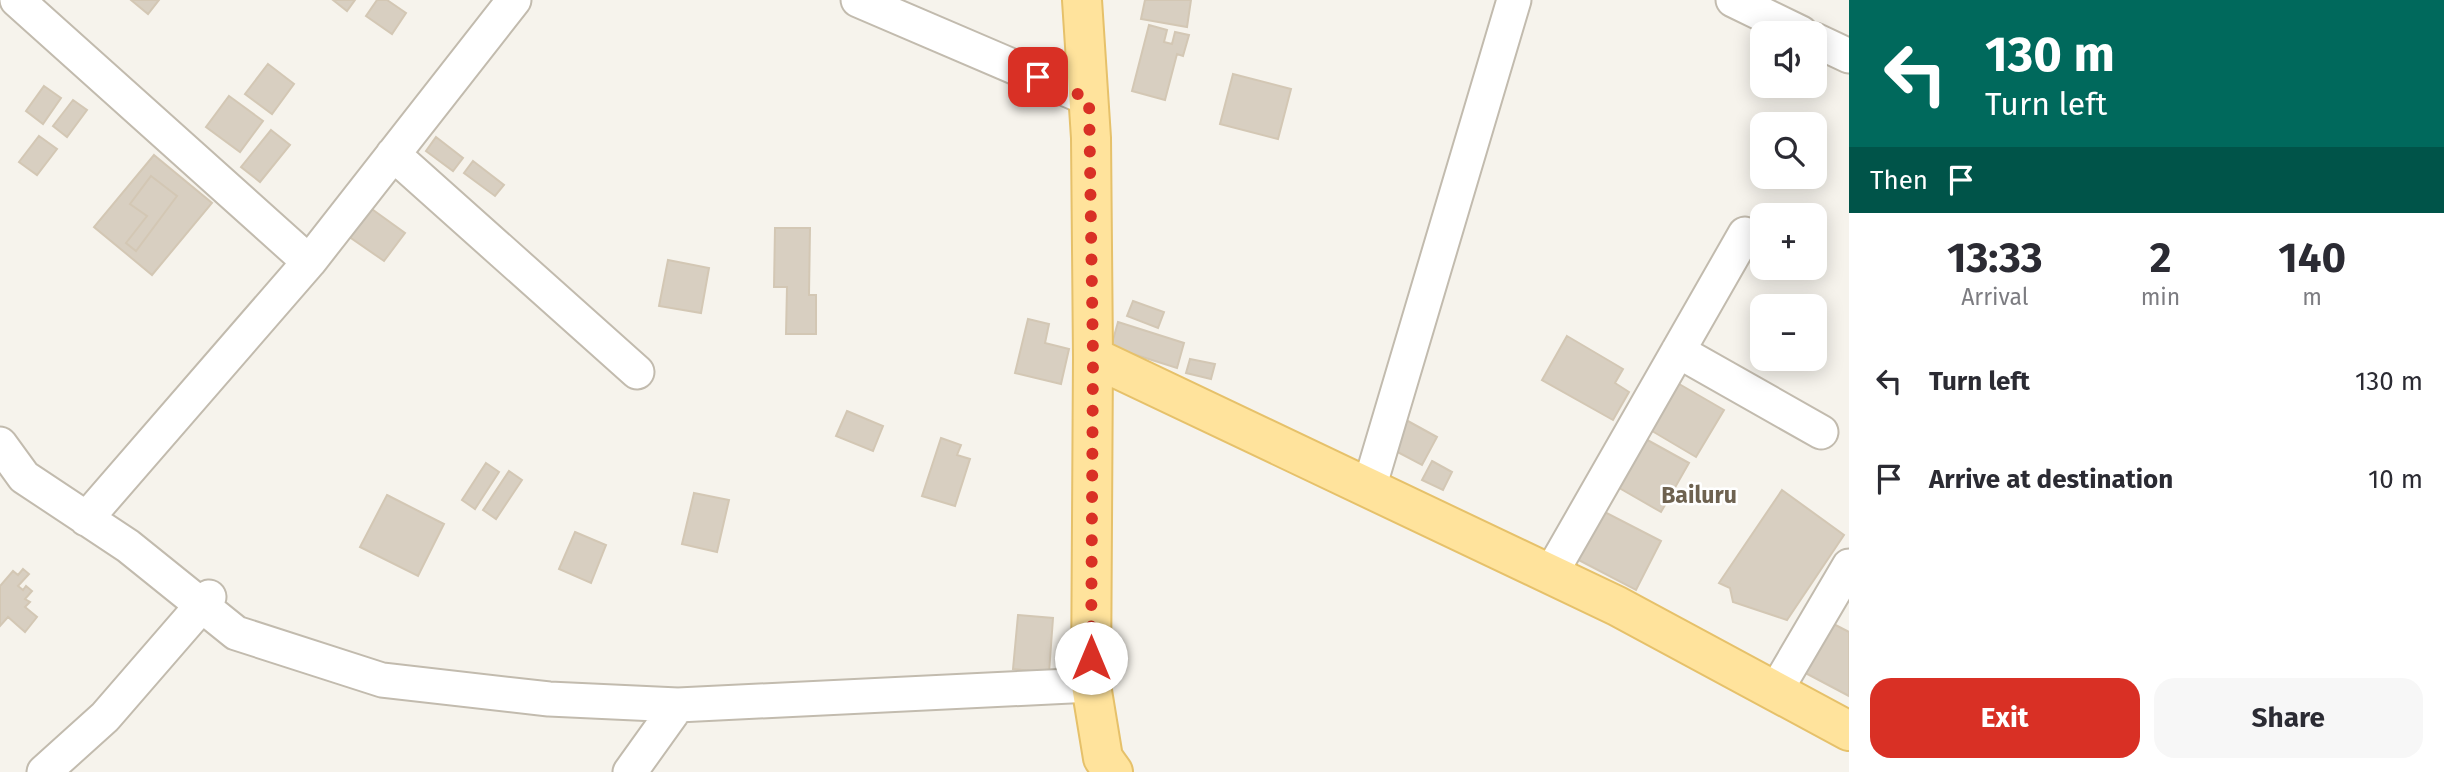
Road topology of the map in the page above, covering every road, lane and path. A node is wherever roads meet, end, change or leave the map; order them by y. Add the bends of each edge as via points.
1 (514, 0) edge
2 (858, 0) edge
3 (1082, 0) edge
4 (1514, 0) edge
5 (1733, 0) edge
6 (25, 3) edge
7 (1776, 21) edge
8 (1827, 46) edge
9 (1849, 56) edge
10 (1089, 99) junction
11 (393, 154) junction
12 (1745, 233) dead end
13 (309, 261) junction
14 (1678, 351) junction
15 (1093, 357) junction
16 (637, 372) dead end
17 (1821, 432) dead end
18 (0, 444) edge
19 (1369, 488) junction
20 (86, 519) junction
21 (1849, 566) edge
22 (1550, 575) junction
23 (206, 601) junction
24 (1091, 685) junction
25 (1775, 692) junction
26 (678, 705) junction
27 (1849, 731) edge
28 (44, 772) edge
29 (630, 772) edge
30 (1113, 772) edge

1 - 11 street
2 - 10 street
3 - 10 main road
4 - 19 street
5 - 7 street
6 - 13 street
8 - 9 street
10 - 15 main road
11 - 13 street
11 - 16 street
12 - 14 street
13 - 20 street
14 - 17 street
14 - 22 street
15 - 19 main road
15 - 24 main road
18 - 20 street via 24,478
19 - 22 main road
20 - 23 street
21 - 25 street
22 - 25 main road
23 - 26 street via 236,632 382,680 549,699
23 - 28 street via 105,717
24 - 26 street
24 - 30 main road via 1103,758
25 - 27 main road
26 - 29 street

